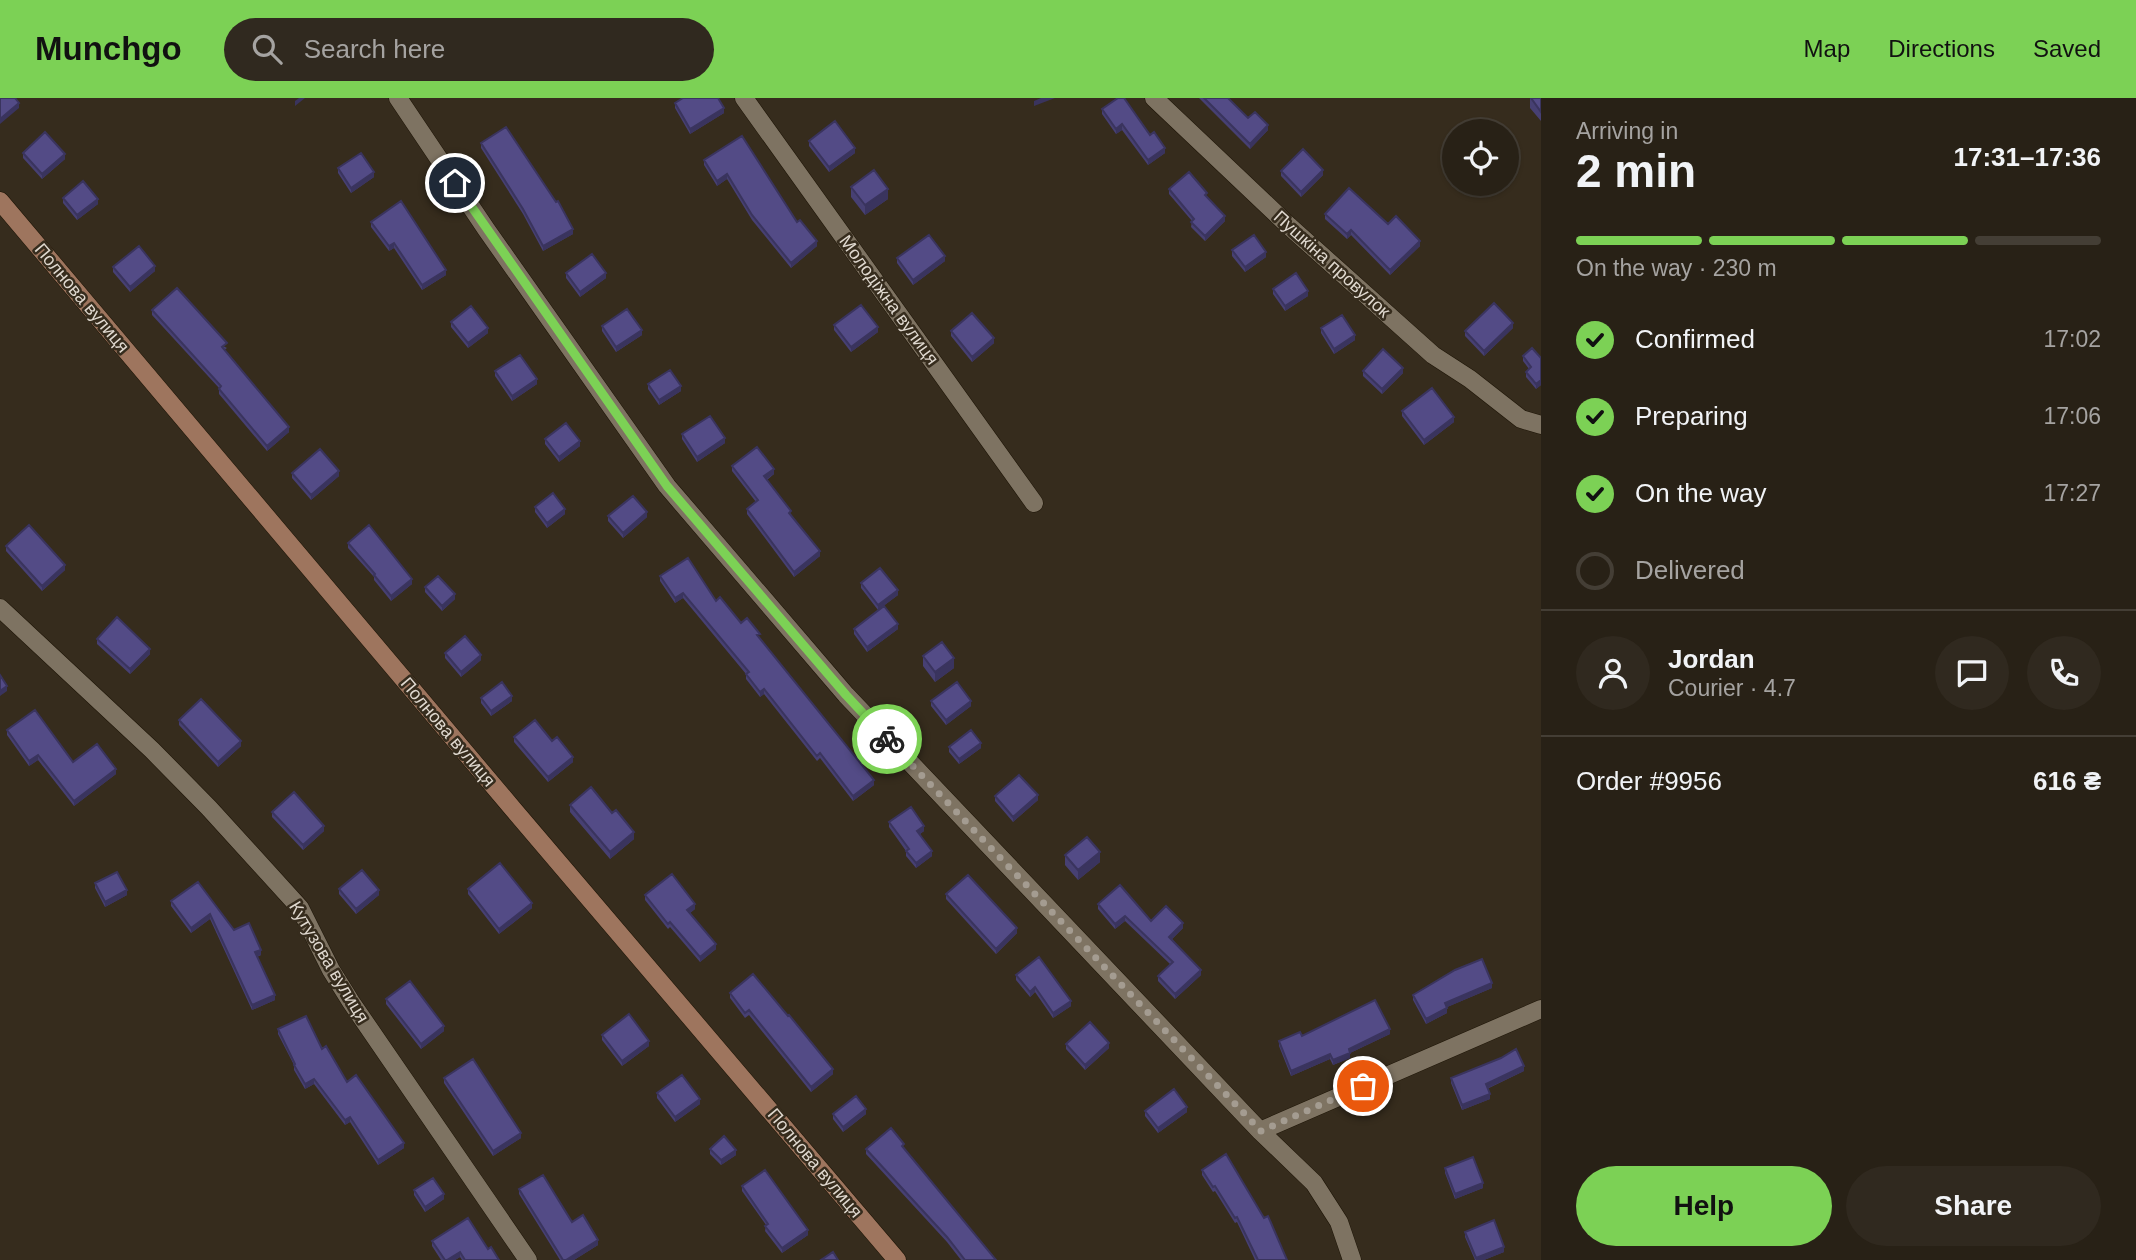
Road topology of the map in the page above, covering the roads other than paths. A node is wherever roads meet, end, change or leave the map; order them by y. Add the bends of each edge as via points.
1 (398, 98) edge
2 (744, 98) edge
3 (1154, 98) edge
4 (0, 201) edge
5 (1521, 419) junction
6 (1541, 425) edge
7 (1541, 439) edge
8 (1034, 503) dead end
9 (0, 608) edge
10 (1541, 1009) edge
11 (1261, 1131) junction
12 (528, 1260) edge
13 (897, 1260) edge
14 (1352, 1260) edge

1 - 11 street via 667,486 846,695
2 - 8 street, Молодіжна вулиця
3 - 5 street, Пушкіна провулок via 1433,355
4 - 13 street, Полнова вулиця
5 - 6 street, Пушкіна провулок
5 - 7 street, Пушкіна провулок
9 - 12 street, Кутузова вулиця via 143,742 300,908 351,1002
10 - 11 street
11 - 14 street via 1314,1183 1339,1222

